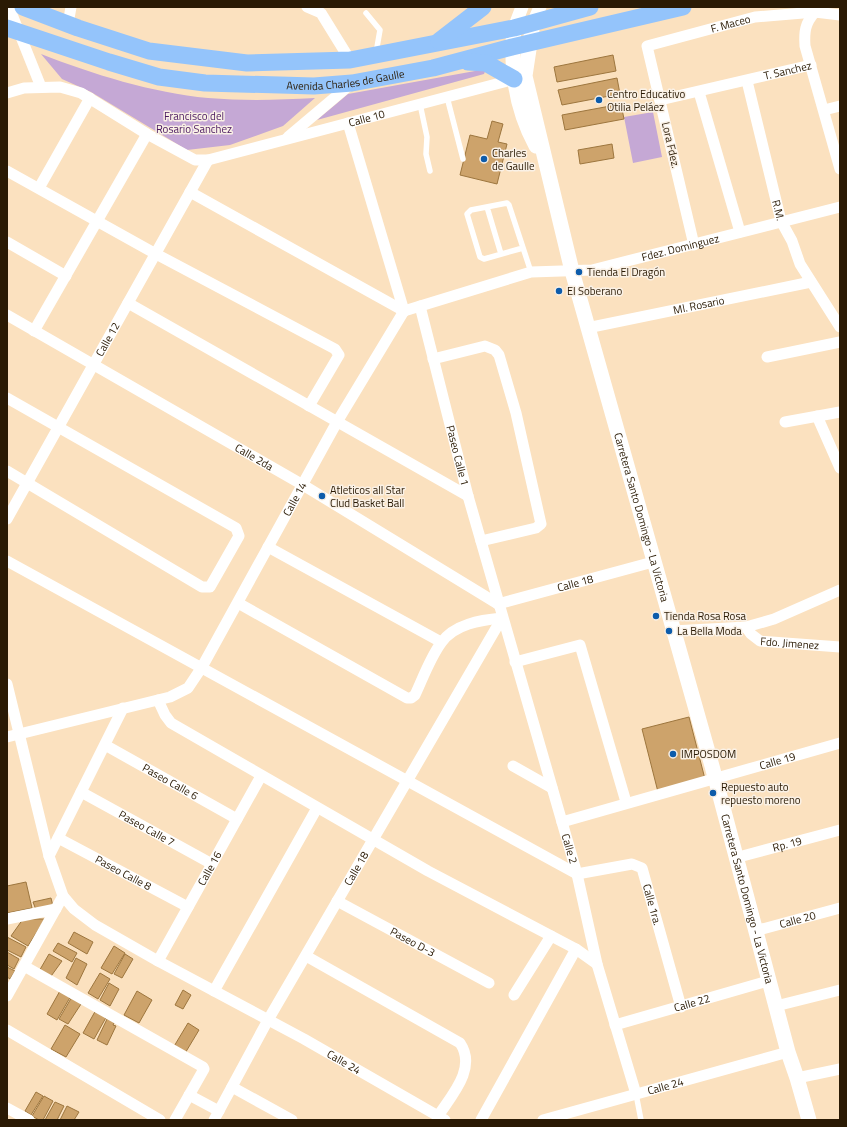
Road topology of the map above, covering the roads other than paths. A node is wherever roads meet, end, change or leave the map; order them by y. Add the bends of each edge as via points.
1 (8, 7) edge
2 (23, 7) edge
3 (71, 7) edge
4 (307, 7) edge
5 (483, 7) edge
6 (522, 7) edge
7 (540, 7) edge
8 (590, 7) edge
9 (683, 7) edge
10 (324, 10) edge
11 (815, 12) junction
12 (366, 13) dead end
13 (840, 16) edge
14 (533, 23) junction
15 (68, 24) junction
16 (514, 28) junction
17 (13, 30) edge
18 (530, 43) junction
19 (435, 44) junction
20 (647, 46) joint
21 (512, 47) junction
22 (375, 55) junction
23 (350, 60) junction
24 (460, 61) junction
25 (810, 65) junction
26 (520, 78) junction
27 (747, 81) junction
28 (352, 83) junction
29 (41, 87) junction
30 (699, 92) junction
31 (7, 93) edge
32 (447, 97) junction
33 (90, 98) junction
34 (660, 100) junction
35 (420, 104) junction
36 (840, 106) edge
37 (824, 110) junction
38 (348, 123) junction
39 (147, 134) junction
40 (285, 140) junction
41 (463, 159) dead end
42 (208, 160) junction
43 (839, 163) edge
44 (7, 171) edge
45 (430, 171) dead end
46 (39, 188) junction
47 (190, 192) junction
48 (487, 207) junction
49 (840, 207) edge
50 (97, 221) junction
51 (781, 222) junction
52 (740, 232) junction
53 (7, 242) edge
54 (694, 245) junction
55 (523, 248) junction
56 (156, 254) junction
57 (501, 254) junction
58 (572, 271) junction
59 (531, 272) junction
60 (66, 276) junction
61 (811, 282) junction
62 (128, 303) junction
63 (420, 306) junction
64 (404, 311) junction
65 (7, 315) edge
66 (840, 327) edge
67 (587, 328) junction
68 (34, 331) junction
69 (840, 342) edge
70 (767, 357) dead end
71 (433, 359) junction
72 (94, 364) junction
73 (7, 398) edge
74 (309, 406) junction
75 (840, 412) edge
76 (817, 416) junction
77 (337, 422) junction
78 (785, 422) dead end
79 (58, 428) junction
80 (840, 468) edge
81 (7, 471) edge
82 (28, 482) junction
83 (303, 485) junction
84 (468, 496) junction
85 (7, 519) edge
86 (481, 542) junction
87 (268, 547) junction
88 (7, 560) edge
89 (653, 562) junction
90 (840, 590) edge
91 (238, 603) junction
92 (498, 604) junction
93 (502, 618) junction
94 (746, 627) junction
95 (673, 632) junction
96 (441, 642) junction
97 (840, 647) edge
98 (515, 662) junction
99 (202, 667) junction
100 (7, 684) edge
101 (158, 700) junction
102 (123, 708) junction
103 (19, 734) junction
104 (7, 737) edge
105 (840, 743) edge
106 (104, 745) junction
107 (513, 766) dead end
108 (261, 776) junction
109 (715, 779) junction
110 (408, 780) junction
111 (552, 788) junction
112 (81, 792) junction
113 (626, 802) junction
114 (317, 808) junction
115 (237, 819) junction
116 (562, 822) junction
117 (840, 830) edge
118 (58, 838) junction
119 (373, 840) junction
120 (49, 856) junction
121 (735, 858) junction
122 (212, 864) junction
123 (577, 874) junction
124 (63, 896) junction
125 (337, 901) junction
126 (188, 907) junction
127 (840, 908) edge
128 (56, 909) junction
129 (7, 919) edge
130 (755, 931) junction
131 (551, 936) junction
132 (576, 950) junction
133 (306, 956) junction
134 (158, 961) junction
135 (597, 964) junction
136 (24, 966) junction
137 (768, 981) junction
138 (489, 983) dead end
139 (840, 990) edge
140 (214, 991) junction
141 (514, 995) dead end
142 (7, 996) edge
143 (776, 1006) junction
144 (680, 1007) junction
145 (268, 1020) junction
146 (615, 1025) junction
147 (7, 1030) edge
148 (788, 1052) junction
149 (840, 1068) edge
150 (797, 1078) junction
151 (232, 1087) junction
152 (636, 1094) junction
153 (189, 1095) junction
154 (7, 1108) edge
155 (216, 1115) edge
156 (442, 1118) edge
157 (29, 1120) edge
158 (160, 1120) edge
159 (175, 1120) edge
160 (292, 1120) edge
161 (481, 1120) edge
162 (543, 1120) edge
163 (641, 1120) edge
164 (809, 1120) edge

1 - 17 street
2 - 15 main road, Avenida Charles de Gaulle
3 - 15 street
4 - 10 street
5 - 19 main road
6 - 16 street
7 - 14 street
8 - 14 main road, Avenida Charles de Gaulle
9 - 18 main road, Avenida Charles de Gaulle
10 - 23 street
11 - 13 street, F. Maceo
11 - 20 street, F. Maceo via 755,17
11 - 25 street via 807,21 804,32
12 - 22 lane via 380,30
14 - 16 main road, Avenida Charles de Gaulle
14 - 18 main road, Carretera Santo Domingo - La Victoria
15 - 23 main road, Avenida Charles de Gaulle via 149,51 247,63
16 - 19 main road, Avenida Charles de Gaulle
16 - 21 main road, Carretera Santo Domingo - La Victoria
17 - 28 main road, Avenida Charles de Gaulle via 159,77 205,83 314,86
17 - 29 street
18 - 21 main road, Avenida Charles de Gaulle
18 - 26 main road, Carretera Santo Domingo - La Victoria
19 - 22 main road, Avenida Charles de Gaulle
20 - 34 street, Lora Fdez.
21 - 24 main road, Avenida Charles de Gaulle
21 - 26 main road, Carretera Santo Domingo - La Victoria
22 - 23 main road, Avenida Charles de Gaulle
24 - 26 main road via 486,63
24 - 28 main road, Avenida Charles de Gaulle
25 - 27 street, T. Sanchez
25 - 37 street, T. Sanchez
26 - 32 street, Calle 10
26 - 58 main road, Carretera Santo Domingo - La Victoria via 518,103 529,134 548,168
27 - 30 street, T. Sanchez
27 - 51 street, R.M.
28 - 40 street
29 - 31 street
29 - 33 street via 60,87
30 - 34 street, T. Sanchez
30 - 52 street
32 - 35 street, Calle 10
32 - 41 lane
33 - 39 street
33 - 46 street
34 - 54 street, Lora Fdez.
35 - 38 street, Calle 10
35 - 45 lane via 427,137 426,154
36 - 37 street
37 - 43 street, T. Sanchez
38 - 40 street, Calle 10
38 - 64 street
39 - 42 street via 194,160
39 - 50 street
40 - 42 street, Calle 10
42 - 47 street, Calle 12
44 - 46 street
46 - 50 street
47 - 56 street, Calle 12
47 - 64 street
48 - 55 lane via 507,203
48 - 57 lane
48 - 57 lane via 471,210 467,214 478,256 484,259
49 - 51 street, Fdez. Dominguez
50 - 56 street
50 - 60 street
51 - 52 street, Fdez. Dominguez
51 - 61 street, R.M.
52 - 54 street, Fdez. Dominguez
53 - 60 street
54 - 58 street, Fdez. Dominguez via 592,270
55 - 57 lane
55 - 59 lane
56 - 62 street, Calle 12
56 - 74 street via 339,352
58 - 59 street, Fdez. Dominguez
58 - 67 main road, Carretera Santo Domingo - La Victoria
59 - 63 street, Fdez. Dominguez
60 - 68 street
61 - 66 street, R.M.
61 - 67 street, Ml. Rosario
62 - 72 street, Calle 12
62 - 74 street
63 - 64 street, Fdez. Dominguez
63 - 71 street, Paseo Calle 1
64 - 77 street, Calle 14
65 - 68 street, Calle 2da
67 - 89 main road, Carretera Santo Domingo - La Victoria
68 - 72 street, Calle 2da
69 - 70 street
71 - 84 street, Paseo Calle 1
71 - 86 street via 485,346 495,350 499,355 516,414 540,524 536,528
72 - 79 street, Calle 12
72 - 83 street, Calle 2da
73 - 79 street
74 - 77 street
75 - 76 street
76 - 78 street
76 - 80 street
77 - 83 street, Calle 14
77 - 84 street
79 - 82 street, Calle 12
79 - 82 street via 236,528 238,536 210,587 202,587
81 - 82 street
82 - 85 street, Calle 12
83 - 87 street, Calle 14
83 - 92 street, Calle 2da
84 - 86 street, Paseo Calle 1
86 - 92 street, Paseo Calle 1
87 - 91 street, Calle 14
87 - 96 street
88 - 99 street
89 - 92 street, Calle 18
89 - 95 main road, Carretera Santo Domingo - La Victoria
90 - 94 street via 774,619
91 - 96 street via 407,698 415,695
91 - 99 street, Calle 14
92 - 93 street, Calle 2
93 - 96 street via 478,621 454,631
93 - 98 street, Calle 2
93 - 110 street, Calle 18
94 - 95 street, Fdo. Jimenez
94 - 97 street, Fdo. Jimenez via 760,641
95 - 109 main road, Carretera Santo Domingo - La Victoria
98 - 111 street, Calle 2
98 - 113 street via 580,646
99 - 101 street, Calle 14 via 188,688
99 - 110 street
100 - 103 street
101 - 102 street
101 - 108 street via 171,723
102 - 103 street
102 - 106 street
103 - 104 street
103 - 120 street
105 - 109 street, Calle 19
106 - 112 street
106 - 115 street, Paseo Calle 6
107 - 111 street
108 - 114 street
108 - 115 street, Calle 16
109 - 113 street, Calle 19
109 - 121 main road, Carretera Santo Domingo - La Victoria
110 - 119 street, Calle 18
110 - 123 street
111 - 116 street, Calle 2
112 - 118 street
112 - 122 street, Paseo Calle 7
113 - 116 street, Calle 19
114 - 119 street
114 - 140 street
115 - 122 street, Calle 16
116 - 123 street, Calle 2
117 - 121 street, Rp. 19
118 - 120 street
118 - 126 street, Paseo Calle 8
119 - 125 street, Calle 18
119 - 131 street via 428,872
120 - 124 street
121 - 130 main road, Carretera Santo Domingo - La Victoria
122 - 126 street, Calle 16
123 - 135 street, Calle 2
123 - 144 street, Calle 1ra. via 632,864 642,868
124 - 128 street
124 - 134 street, Calle 24 via 74,909 95,925
125 - 133 street, Calle 18
125 - 138 street, Paseo D-3
126 - 134 street, Calle 16
127 - 130 street, Calle 20
128 - 129 street
128 - 136 street
130 - 137 main road, Carretera Santo Domingo - La Victoria
131 - 132 street
131 - 141 street
132 - 135 street
132 - 161 street
133 - 145 street, Calle 18
133 - 156 street via 460,1043 467,1061 465,1072
134 - 140 street, Calle 24
135 - 146 street, Calle 2
136 - 142 street
136 - 153 street via 204,1066
137 - 143 main road, Carretera Santo Domingo - La Victoria
137 - 144 street, Calle 22
139 - 143 street
140 - 145 street, Calle 24
143 - 148 main road, Carretera Santo Domingo - La Victoria
144 - 146 street, Calle 22
145 - 151 street, Calle 18
145 - 156 street, Calle 24
146 - 152 street, Calle 2
147 - 158 street
148 - 150 main road, Carretera Santo Domingo - La Victoria
148 - 152 street, Calle 24
149 - 150 street
150 - 164 main road, Carretera Santo Domingo - La Victoria
151 - 155 street, Calle 18
151 - 160 street
152 - 162 street, Calle 24
152 - 163 lane
153 - 155 street
153 - 159 street
154 - 157 street

